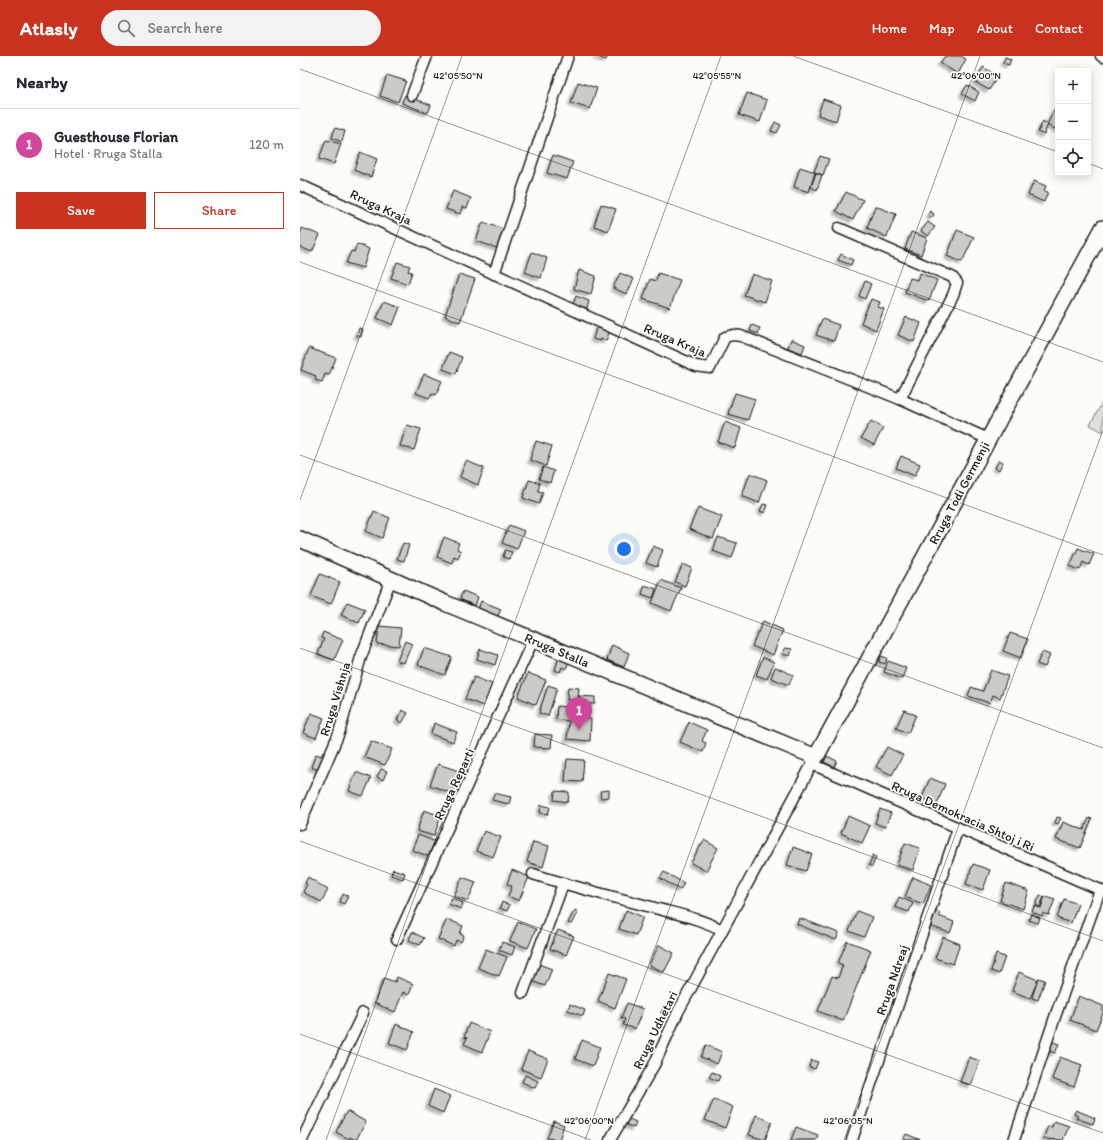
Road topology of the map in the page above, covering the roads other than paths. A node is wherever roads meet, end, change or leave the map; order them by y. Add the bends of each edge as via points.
1 (427, 56) edge
2 (568, 56) edge
3 (412, 95) dead end
4 (300, 185) edge
5 (840, 228) dead end
6 (1103, 228) edge
7 (494, 274) junction
8 (900, 399) junction
9 (988, 439) junction
10 (300, 538) edge
11 (391, 579) junction
12 (534, 640) junction
13 (814, 760) junction
14 (300, 824) edge
15 (958, 828) junction
16 (533, 874) dead end
17 (563, 884) junction
18 (1101, 890) edge
19 (722, 930) junction
20 (397, 939) dead end
21 (522, 993) dead end
22 (364, 1014) dead end
23 (302, 1140) edge
24 (610, 1140) edge
25 (852, 1140) edge
26 (1014, 1140) edge

1 - 3 street
2 - 7 street
4 - 7 street, Rruga Kraja
5 - 8 street via 952,277 957,284
6 - 9 street, Rruga Todi Germenji
7 - 8 street, Rruga Kraja via 696,366 710,368 725,338 741,336
8 - 9 street, Rruga Kraja
9 - 13 street, Rruga Todi Germenji
10 - 11 street, Rruga Stalla
11 - 12 street, Rruga Stalla
11 - 14 street, Rruga Vishnja via 361,657 339,733
12 - 13 street, Rruga Stalla
12 - 20 street, Rruga Reparti
13 - 15 street, Rruga Demokracia Shtoj i Ri
13 - 19 street, Rruga Udhëtari
15 - 18 street, Rruga Demokracia Shtoj i Ri
15 - 25 street, Rruga Ndreaj
16 - 17 street
17 - 19 street via 699,920
17 - 21 street
18 - 26 street
19 - 24 street, Rruga Udhëtari via 678,1012 654,1065
22 - 23 street

